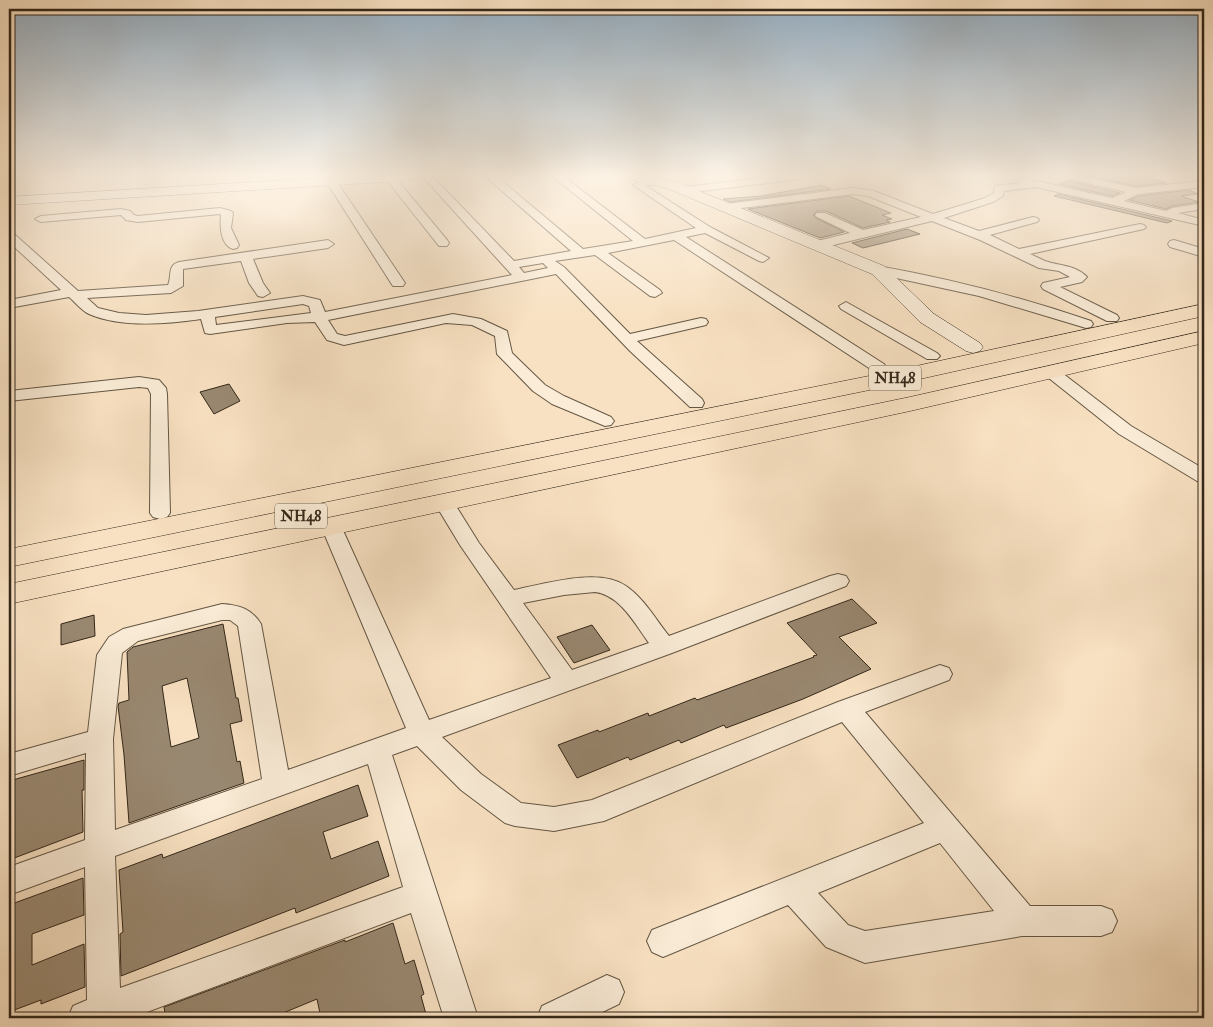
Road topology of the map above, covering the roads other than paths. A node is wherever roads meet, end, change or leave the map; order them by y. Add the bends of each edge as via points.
1 (226, 224) edge
2 (359, 224) edge
3 (428, 224) edge
4 (472, 224) edge
5 (546, 224) edge
6 (619, 224) edge
7 (698, 224) edge
8 (766, 224) edge
9 (840, 224) edge
10 (904, 224) edge
11 (951, 224) edge
12 (1019, 224) edge
13 (1140, 227) dead end
14 (706, 229) junction
15 (861, 234) junction
16 (978, 235) junction
17 (9, 236) edge
18 (677, 236) junction
19 (443, 243) dead end
20 (643, 243) junction
21 (328, 244) dead end
22 (1174, 244) dead end
23 (817, 245) junction
24 (233, 246) dead end
25 (598, 251) junction
26 (1017, 252) junction
27 (1204, 253) edge
28 (581, 254) junction
29 (246, 256) junction
30 (763, 258) dead end
31 (543, 259) junction
32 (511, 265) junction
33 (559, 270) junction
34 (878, 270) junction
35 (521, 278) junction
36 (398, 283) dead end
37 (263, 293) dead end
38 (655, 293) dead end
39 (74, 294) junction
40 (1204, 298) edge
41 (9, 304) edge
42 (846, 306) dead end
43 (1204, 310) edge
44 (319, 318) junction
45 (1112, 318) junction
46 (701, 322) dead end
47 (1204, 323) edge
48 (1086, 324) junction
49 (1204, 337) edge
50 (628, 339) junction
51 (973, 347) junction
52 (932, 356) junction
53 (878, 367) junction
54 (1051, 372) junction
55 (9, 396) edge
56 (696, 403) junction
57 (605, 421) junction
58 (589, 448) junction
59 (1177, 463) junction
60 (1204, 466) edge
61 (1204, 478) edge
62 (444, 502) junction
63 (160, 513) junction
64 (331, 526) junction
65 (9, 540) edge
66 (9, 558) edge
67 (9, 578) edge
68 (838, 581) dead end
69 (9, 594) edge
70 (507, 599) junction
71 (664, 647) junction
72 (940, 674) dead end
73 (566, 681) junction
74 (847, 709) junction
75 (421, 733) junction
76 (100, 739) junction
77 (378, 750) junction
78 (9, 765) edge
79 (277, 786) junction
80 (945, 828) junction
81 (100, 848) junction
82 (9, 881) edge
83 (792, 889) junction
84 (421, 895) junction
85 (1022, 921) junction
86 (1101, 921) dead end
87 (663, 941) dead end
88 (606, 992) dead end
89 (94, 1015) edge
90 (461, 1018) edge
91 (554, 1018) edge

1 - 24 street
2 - 36 street
3 - 19 street
4 - 32 street
5 - 28 street
6 - 20 street
7 - 14 street
8 - 23 street
9 - 15 street
10 - 15 street
11 - 16 street
12 - 16 street
13 - 26 street
14 - 18 street
14 - 30 street
15 - 23 street
16 - 26 street
17 - 39 street
18 - 20 street
18 - 53 street
20 - 25 street
21 - 29 street
22 - 27 street
23 - 34 street
25 - 28 street
25 - 38 street
26 - 45 street via 1042,265 1077,274 1078,279 1048,286
28 - 31 street
29 - 37 street via 254,280
29 - 39 street via 179,266 176,286 171,288
31 - 32 street
31 - 33 street
32 - 35 street
33 - 35 street
33 - 50 street
34 - 48 street via 971,288 1037,306
34 - 51 street via 927,318
35 - 44 street
39 - 41 street
39 - 44 street via 103,314 166,318 207,314 210,330 286,319
40 - 45 highway
42 - 52 street
43 - 58 highway, NH48
44 - 57 street via 332,337 344,341 455,318 496,330 504,338 505,354 539,388
45 - 48 highway
46 - 50 street
47 - 58 highway, NH48 via 894,392
48 - 51 highway
49 - 54 highway
50 - 56 street
51 - 52 highway
52 - 53 highway
53 - 56 highway
54 - 59 street via 1125,430
54 - 62 highway
55 - 63 street via 153,383 159,394
56 - 57 highway
57 - 63 highway
58 - 66 highway, NH48
58 - 67 highway, NH48
59 - 60 street
59 - 61 street
62 - 64 highway
62 - 70 street
63 - 65 highway
64 - 69 highway
64 - 75 street
68 - 71 street
70 - 71 street via 606,584 621,593
70 - 73 street
71 - 73 street
72 - 74 street
73 - 75 street
74 - 75 street via 594,812 554,819 515,814 471,782
74 - 80 street
75 - 77 street
76 - 78 street
76 - 79 street via 109,655 119,640 222,612 236,612 249,624
76 - 81 street
77 - 79 street
77 - 84 street
79 - 81 street
80 - 83 street
80 - 85 street
81 - 82 street
81 - 89 street
83 - 85 street via 837,936 866,947
83 - 87 street
84 - 89 street
84 - 90 street
85 - 86 street
88 - 91 street

